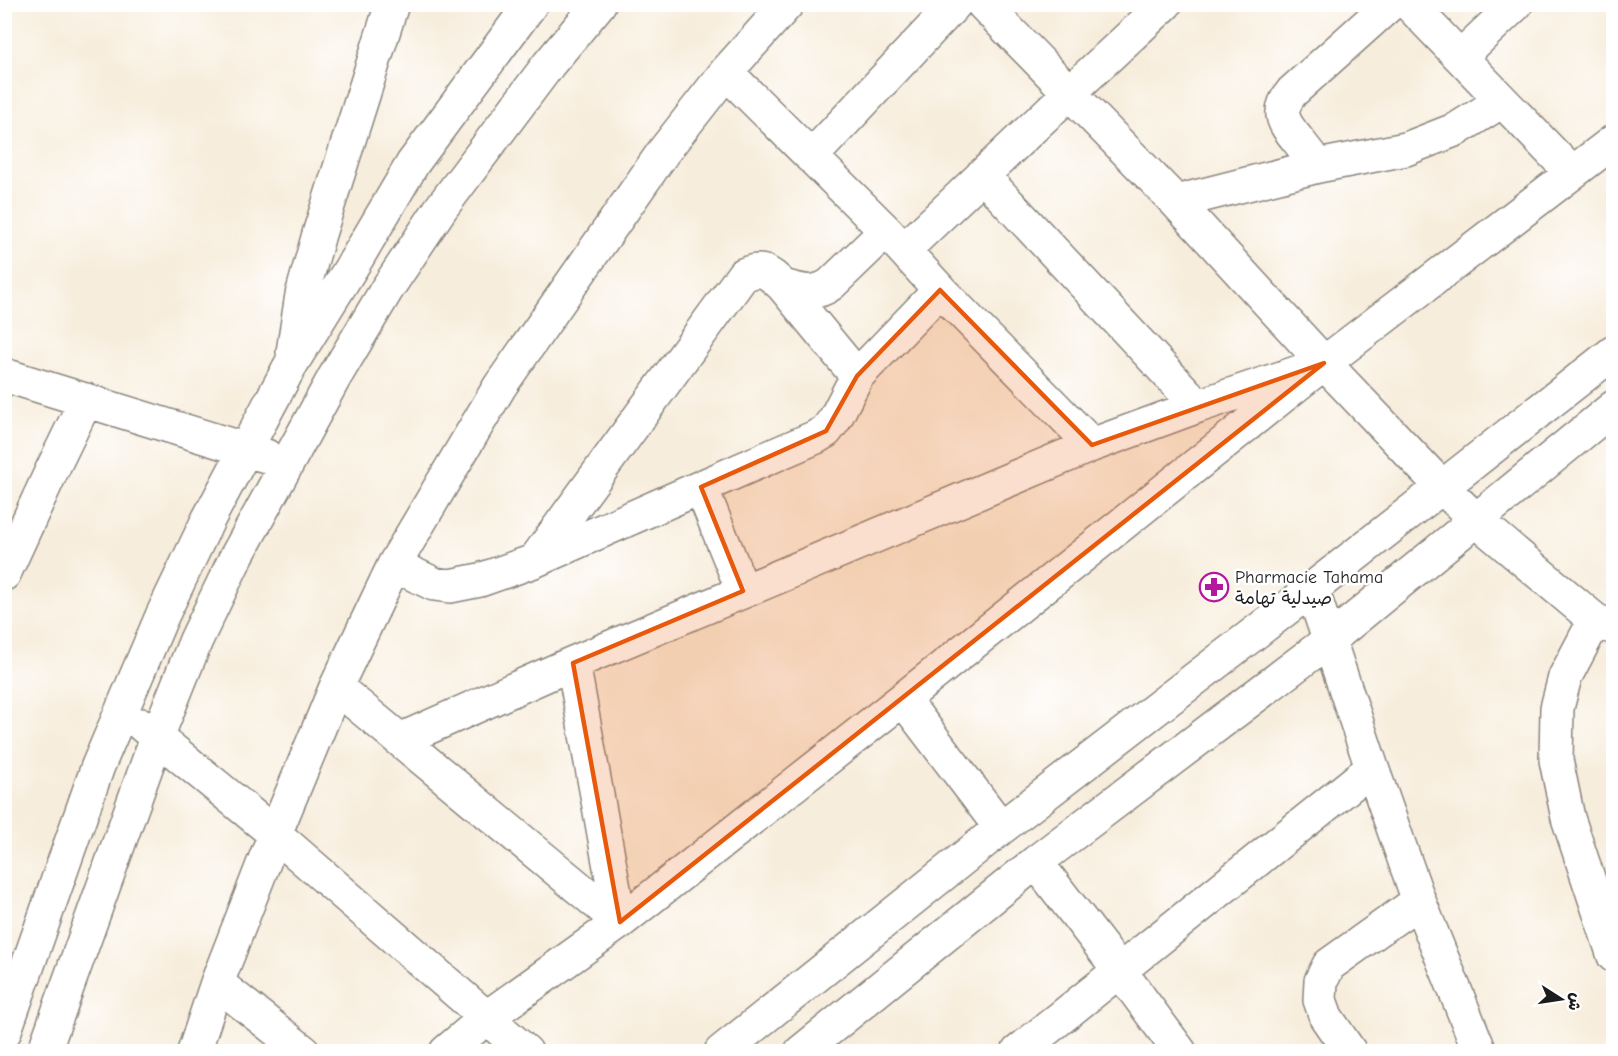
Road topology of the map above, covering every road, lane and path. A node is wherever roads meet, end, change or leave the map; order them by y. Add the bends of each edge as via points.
1 (392, 4) edge
2 (531, 4) edge
3 (599, 4) edge
4 (787, 4) edge
5 (955, 4) edge
6 (983, 4) edge
7 (1165, 4) edge
8 (1390, 4) edge
9 (1409, 4) edge
10 (1515, 4) edge
11 (1461, 57) junction
12 (726, 72) junction
13 (1069, 93) junction
14 (1502, 101) junction
15 (1614, 141) edge
16 (811, 157) junction
17 (1318, 166) junction
18 (1572, 173) junction
19 (982, 175) junction
20 (1176, 202) junction
21 (895, 241) junction
22 (783, 286) junction
23 (940, 290) junction
24 (1614, 352) edge
25 (1324, 363) junction
26 (290, 366) junction
27 (4, 375) edge
28 (857, 376) junction
29 (86, 400) junction
30 (1197, 406) junction
31 (1613, 408) edge
32 (1092, 445) junction
33 (246, 450) junction
34 (287, 462) junction
35 (701, 486) junction
36 (1442, 487) junction
37 (1476, 520) junction
38 (534, 561) junction
39 (394, 565) junction
40 (4, 574) edge
41 (1312, 590) junction
42 (743, 591) junction
43 (1604, 624) edge
44 (1328, 640) junction
45 (573, 663) junction
46 (336, 687) junction
47 (903, 699) junction
48 (123, 708) junction
49 (157, 737) junction
50 (400, 740) junction
51 (1372, 768) junction
52 (1001, 828) junction
53 (275, 834) junction
54 (1036, 862) junction
55 (1419, 901) junction
56 (620, 921) junction
57 (1614, 956) edge
58 (1120, 971) junction
59 (217, 983) junction
60 (486, 1018) junction
61 (4, 1033) edge
62 (44, 1052) edge
63 (194, 1052) edge
64 (304, 1052) edge
65 (446, 1052) edge
66 (526, 1052) edge
67 (721, 1052) edge
68 (801, 1052) edge
69 (1018, 1052) edge
70 (1180, 1052) edge
71 (1350, 1052) edge
72 (1480, 1052) edge

1 - 26 street via 302,295
2 - 26 street via 413,163
3 - 34 street via 441,208 387,289
4 - 12 street
5 - 16 street
6 - 13 street
7 - 13 street
8 - 17 street via 1285,101 1284,122
9 - 11 street
10 - 11 street
11 - 14 street
12 - 16 street
12 - 39 street via 664,151 500,386
13 - 19 street
13 - 20 street
14 - 17 street via 1456,129 1406,149
14 - 18 street
15 - 18 street
16 - 21 street
17 - 20 street
18 - 25 street
19 - 21 street
19 - 30 street
20 - 25 street
21 - 22 street via 824,289 816,292
21 - 23 street
22 - 28 street
22 - 38 street via 764,271 753,270 743,275
23 - 28 street
23 - 32 street
24 - 36 street
25 - 30 street
25 - 36 street
25 - 47 street
26 - 33 street
27 - 29 street
28 - 35 street via 826,431
29 - 33 street
29 - 40 street
30 - 32 street
31 - 37 street
32 - 42 street
33 - 34 street
33 - 48 street via 162,616
34 - 49 street via 201,630
35 - 38 street
35 - 42 street
36 - 37 street
36 - 41 street
37 - 43 street
37 - 44 street
38 - 39 street via 450,586 434,584
39 - 46 street
41 - 44 street
41 - 52 street
42 - 45 street
43 - 57 street via 1565,677 1557,708 1556,760 1568,818
44 - 51 street
44 - 54 street
45 - 50 street
45 - 56 street
46 - 50 street
46 - 53 street
47 - 52 street
47 - 56 street
48 - 49 street
48 - 61 street via 98,766
49 - 53 street
49 - 62 street
50 - 56 street
51 - 55 street
51 - 58 street
52 - 67 street
53 - 59 street
53 - 60 street
54 - 58 street
54 - 68 street
55 - 71 street via 1329,965 1321,981 1320,1000 1326,1017
55 - 72 street
56 - 60 street
58 - 69 street
58 - 70 street
59 - 63 street
59 - 64 street
60 - 65 street
60 - 66 street

